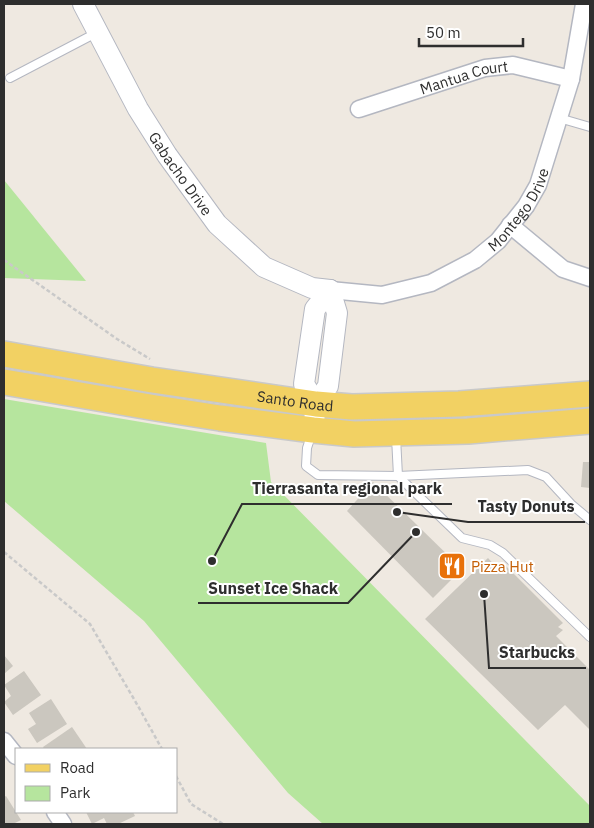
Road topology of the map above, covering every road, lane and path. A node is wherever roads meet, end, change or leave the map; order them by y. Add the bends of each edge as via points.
1 (83, 4) edge
2 (586, 11) edge
3 (98, 32) junction
4 (10, 78) dead end
5 (571, 79) junction
6 (359, 109) dead end
7 (558, 118) junction
8 (590, 127) edge
9 (510, 225) junction
10 (4, 260) edge
11 (590, 278) edge
12 (330, 290) junction
13 (4, 354) edge
14 (150, 359) dead end
15 (4, 382) edge
16 (590, 394) edge
17 (316, 404) junction
18 (590, 422) edge
19 (313, 430) junction
20 (396, 433) junction
21 (398, 476) junction
22 (590, 520) edge
23 (4, 552) edge
24 (590, 637) edge
25 (4, 741) edge
26 (161, 748) edge
27 (15, 755) edge
28 (178, 780) edge
29 (56, 813) edge
30 (63, 824) edge
31 (223, 824) edge

1 - 3 street, Gabacho Drive
2 - 5 street, Montego Drive
3 - 4 lane
3 - 12 street, Gabacho Drive via 157,140 217,224 264,268 312,288
5 - 6 street, Mantua Court via 513,65 485,68
5 - 7 street, Montego Drive
7 - 8 lane
7 - 9 street, Montego Drive via 538,185
9 - 11 street via 563,269
9 - 12 street, Montego Drive via 498,241 475,260 431,283 382,295
10 - 14 path
12 - 17 street via 337,313 328,386
13 - 17 main road, Santo Road
15 - 19 main road, Santo Road
16 - 17 main road, Santo Road via 459,404 352,407
17 - 19 street
18 - 20 main road, Santo Road
19 - 20 main road, Santo Road via 354,434
19 - 21 lane via 306,466 318,475
20 - 21 lane
21 - 22 lane via 528,470 546,477
21 - 24 lane via 462,538 490,545 503,553
23 - 26 path via 90,624
25 - 27 street
28 - 31 path via 191,804
29 - 30 street

